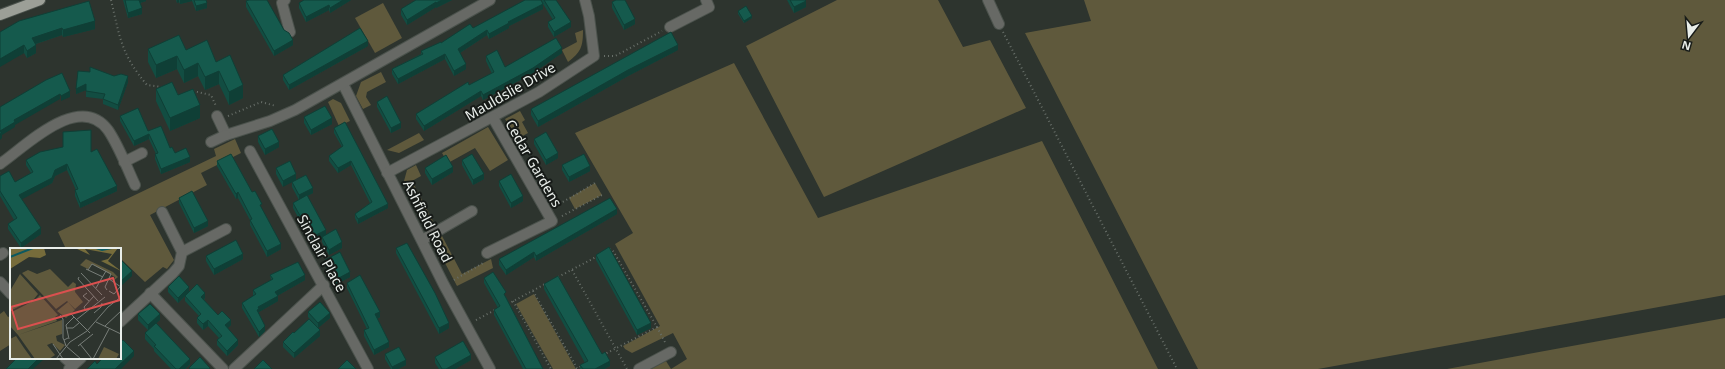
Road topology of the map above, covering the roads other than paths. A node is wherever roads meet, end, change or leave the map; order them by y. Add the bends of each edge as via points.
1 (37, 0) edge
2 (490, 0) edge
3 (585, 0) edge
4 (706, 0) edge
5 (988, 0) edge
6 (284, 2) edge
7 (0, 15) edge
8 (1000, 24) road end
9 (670, 27) road end
10 (290, 32) edge
11 (342, 84) junction
12 (218, 114) road end
13 (492, 118) junction
14 (226, 135) junction
15 (211, 142) dead end
16 (250, 151) dead end
17 (142, 153) dead end
18 (124, 162) junction
19 (0, 164) edge
20 (388, 173) junction
21 (135, 185) dead end
22 (472, 211) dead end
23 (162, 212) dead end
24 (226, 229) dead end
25 (422, 240) junction
26 (182, 252) junction
27 (487, 253) road end
28 (0, 282) edge
29 (324, 285) junction
30 (10, 293) edge
31 (150, 293) junction
32 (121, 319) edge
33 (671, 352) road end
34 (79, 359) edge
35 (69, 364) edge
36 (223, 369) edge
37 (234, 369) edge
38 (368, 369) edge
39 (490, 369) edge
40 (639, 369) edge

1 - 7 main road
2 - 11 street
3 - 13 street, Mauldslie Drive via 590,16 594,56 539,92
4 - 9 street via 709,7
5 - 8 street
6 - 10 street
11 - 14 street via 270,121
11 - 20 street, Ashfield Road
12 - 14 street
13 - 20 street, Mauldslie Drive
13 - 27 street, Cedar Gardens via 552,221
14 - 15 street
16 - 29 street, Sinclair Place
17 - 18 street
18 - 19 street via 108,131 100,122 83,117 59,122
18 - 21 street
20 - 25 street, Ashfield Road
22 - 25 street
23 - 26 street
24 - 26 street
25 - 39 street, Ashfield Road
26 - 31 street via 179,266
28 - 30 street
29 - 37 street
29 - 38 street, Sinclair Place
31 - 32 street
31 - 36 street
33 - 40 street
34 - 35 street

